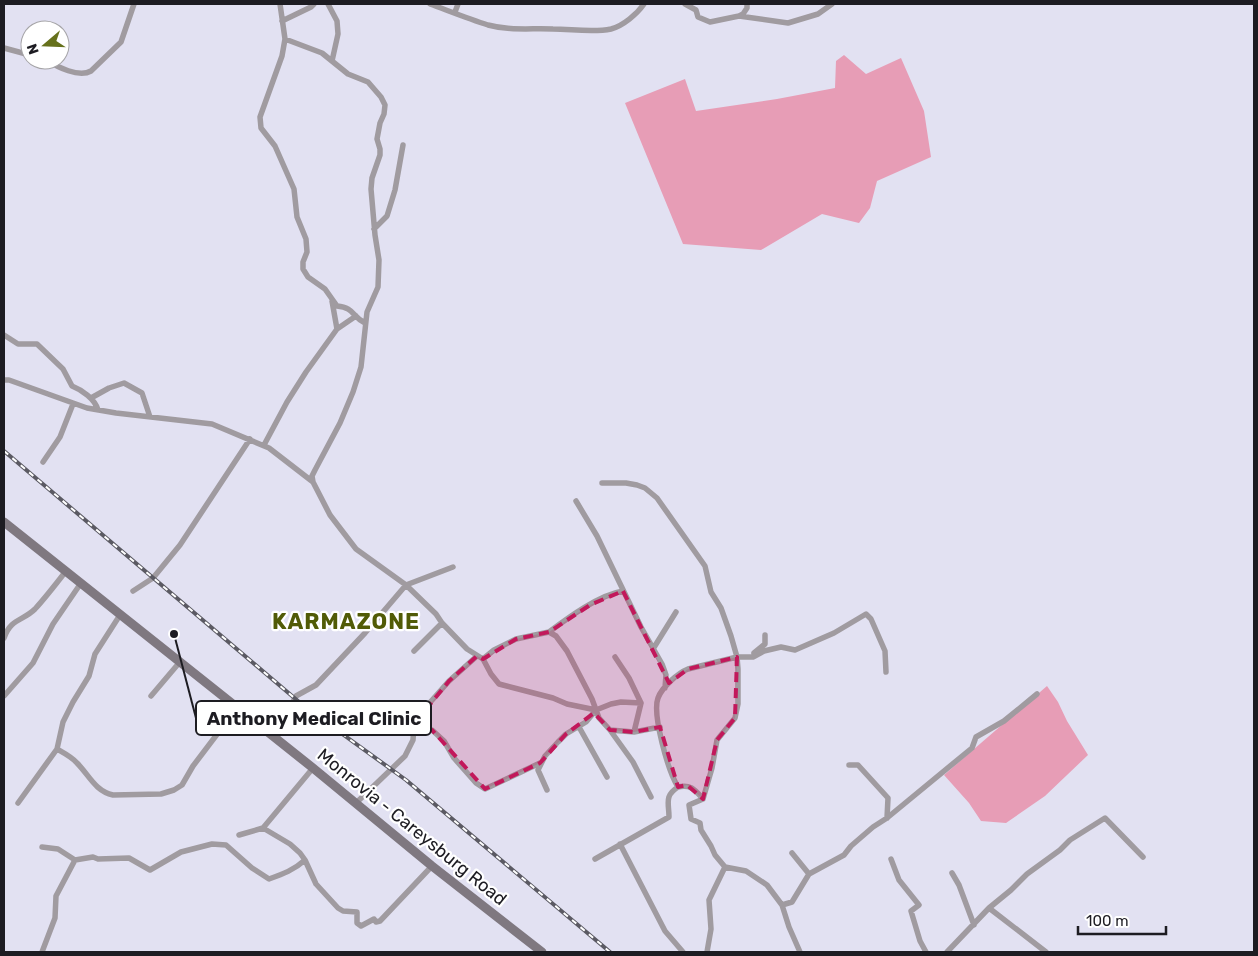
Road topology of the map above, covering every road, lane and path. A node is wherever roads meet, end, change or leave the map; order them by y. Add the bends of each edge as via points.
1 (134, 4) edge
2 (280, 4) edge
3 (314, 4) edge
4 (328, 4) edge
5 (430, 4) edge
6 (458, 4) edge
7 (644, 4) edge
8 (686, 4) edge
9 (748, 4) edge
10 (832, 4) edge
11 (455, 12) junction
12 (739, 16) junction
13 (282, 21) junction
14 (285, 39) junction
15 (4, 48) edge
16 (20, 52) edge
17 (332, 61) junction
18 (68, 70) edge
19 (403, 145) dead end
20 (374, 229) junction
21 (332, 300) junction
22 (356, 316) junction
23 (364, 323) junction
24 (337, 329) junction
25 (4, 334) edge
26 (4, 380) edge
27 (91, 398) junction
28 (73, 404) junction
29 (98, 410) junction
30 (150, 417) junction
31 (250, 439) junction
32 (264, 446) junction
33 (43, 462) dead end
34 (313, 482) junction
35 (602, 483) dead end
36 (576, 501) dead end
37 (4, 522) edge
38 (453, 568) dead end
39 (66, 571) junction
40 (81, 583) junction
41 (406, 585) junction
42 (133, 591) dead end
43 (623, 591) junction
44 (676, 612) dead end
45 (120, 615) junction
46 (442, 623) junction
47 (549, 632) junction
48 (765, 636) dead end
49 (4, 638) edge
50 (653, 649) junction
51 (414, 651) dead end
52 (476, 656) junction
53 (616, 657) dead end
54 (737, 657) junction
55 (753, 657) junction
56 (483, 659) junction
57 (179, 663) junction
58 (886, 672) dead end
59 (665, 688) junction
60 (1037, 694) dead end
61 (4, 696) edge
62 (151, 696) dead end
63 (641, 703) junction
64 (237, 708) junction
65 (596, 710) junction
66 (579, 727) junction
67 (660, 727) junction
68 (610, 730) junction
69 (414, 732) junction
70 (634, 732) junction
71 (274, 737) junction
72 (57, 749) junction
73 (540, 763) junction
74 (849, 765) dead end
75 (313, 768) junction
76 (607, 777) dead end
77 (678, 787) junction
78 (547, 790) dead end
79 (651, 797) dead end
80 (703, 799) junction
81 (18, 803) dead end
82 (356, 803) junction
83 (887, 818) junction
84 (263, 828) junction
85 (238, 835) dead end
86 (620, 844) junction
87 (42, 847) dead end
88 (792, 853) dead end
89 (1143, 857) dead end
90 (595, 859) dead end
91 (891, 859) dead end
92 (75, 860) junction
93 (305, 860) junction
94 (432, 866) junction
95 (724, 866) junction
96 (952, 873) dead end
97 (809, 874) junction
98 (782, 905) junction
99 (989, 908) junction
100 (974, 925) junction
101 (42, 952) edge
102 (542, 952) edge
103 (683, 952) edge
104 (707, 952) edge
105 (800, 952) edge
106 (926, 952) edge
107 (947, 952) edge
108 (1046, 952) edge

1 - 18 street via 121,42 87,74
2 - 13 street
3 - 13 street
4 - 17 street via 337,21 338,34
5 - 11 street
6 - 11 street
7 - 11 street via 622,24 600,30 512,29 489,25
8 - 12 street via 696,10 698,17 710,22
9 - 12 street
10 - 12 street via 818,14 788,23
13 - 14 street
14 - 17 street via 322,53
14 - 21 street via 260,117 261,128 275,146 294,189 297,217 306,239 303,269
15 - 16 street
17 - 20 street via 348,74 368,82 384,105 377,139 380,154 371,190
19 - 20 street via 387,216
20 - 23 street via 379,260 378,287
21 - 22 street
21 - 24 street
22 - 23 street
22 - 24 street
23 - 34 street via 364,345 357,380 343,417 312,476
24 - 32 street via 287,402
25 - 27 street via 18,344 37,344 63,369 72,386
26 - 28 street
27 - 29 street
27 - 30 street via 124,383 142,393
28 - 29 street
28 - 33 street via 60,437
29 - 30 street
30 - 31 street via 212,424
31 - 32 street
31 - 42 street via 180,545 153,578
32 - 34 street
34 - 41 street via 330,515 356,549
35 - 54 street via 637,485 657,498 705,566 711,592 724,615
36 - 43 street
37 - 39 main road, Monrovia - Careysburg Road
38 - 41 street
39 - 40 main road, Monrovia - Careysburg Road
39 - 49 street via 34,610 17,620
40 - 45 main road, Monrovia - Careysburg Road
40 - 61 street via 33,663
41 - 46 street
41 - 71 street via 316,685 296,696
43 - 47 street via 590,605
43 - 50 street
44 - 50 street
45 - 57 main road, Monrovia - Careysburg Road
45 - 72 street via 95,654 89,676 72,702
46 - 51 street
46 - 52 street
47 - 56 street via 516,639
47 - 65 street via 567,651
48 - 55 street via 765,644 754,652
50 - 59 street via 666,675
52 - 56 street
52 - 69 street via 435,695 414,724
53 - 63 street
54 - 55 street
54 - 59 street via 682,671
54 - 80 street via 738,704 735,718 717,740
55 - 58 street via 781,647 795,650 866,614 885,651
56 - 65 street via 499,684
57 - 62 street
57 - 64 main road, Monrovia - Careysburg Road
59 - 67 street via 658,696 656,709
60 - 83 street via 1004,721 976,737 972,748
63 - 65 street via 621,702
63 - 70 street
64 - 71 main road, Monrovia - Careysburg Road
64 - 72 street via 182,784 161,794 106,794 76,762
65 - 66 street
65 - 68 street via 598,718
66 - 73 street via 566,734
66 - 76 street
67 - 70 street
67 - 77 street via 671,776
68 - 70 street
68 - 79 street via 633,762
69 - 73 street via 432,730 476,784 485,789
69 - 82 street via 405,756
71 - 75 main road, Monrovia - Careysburg Road
72 - 81 street
73 - 78 street via 538,770
74 - 83 street via 858,765 886,794 889,804
75 - 82 main road, Monrovia - Careysburg Road
75 - 84 street
77 - 80 street via 689,786
77 - 86 street via 668,797 669,818
80 - 95 street via 689,805 691,819 700,823 714,855
82 - 94 main road, Monrovia - Careysburg Road
83 - 97 street via 844,855
84 - 85 street
84 - 93 street via 290,844
86 - 90 street
86 - 103 street via 665,931
87 - 92 street via 58,849
88 - 97 street
89 - 99 street via 1105,818 1070,840
91 - 106 street via 899,880 919,905 911,911
92 - 93 street via 129,858 150,870 181,852 212,844 226,845 269,879 289,872
92 - 101 street via 56,896 54,918
93 - 94 street via 321,890 343,911 357,912 357,923 361,926 374,919 380,921
94 - 102 main road, Monrovia - Careysburg Road
95 - 98 street via 746,871 767,885
95 - 104 street via 709,900 711,929
96 - 100 street
97 - 98 street via 792,902
98 - 105 street
99 - 100 street
99 - 108 street
100 - 107 street

